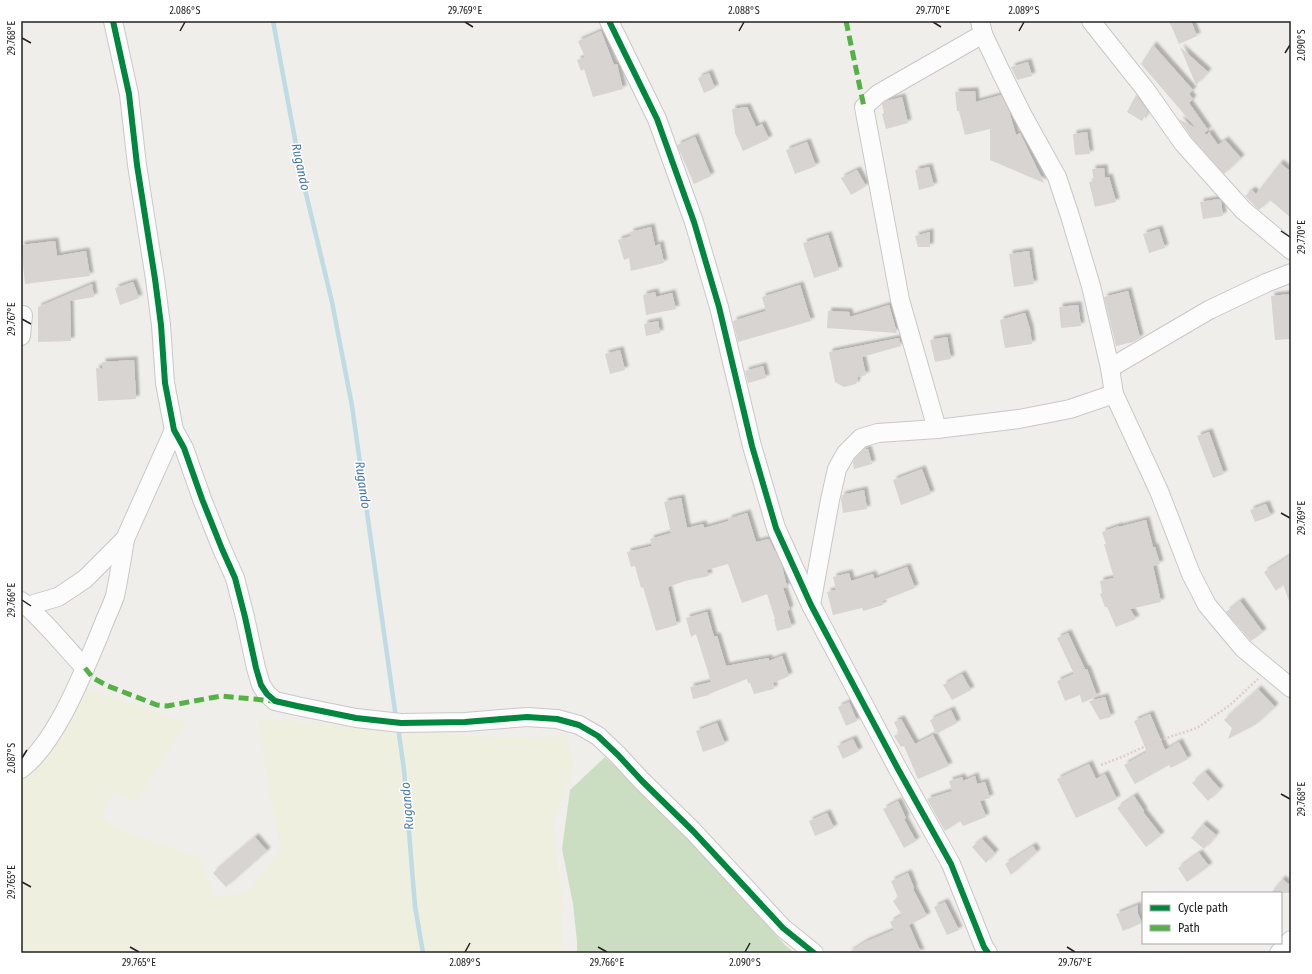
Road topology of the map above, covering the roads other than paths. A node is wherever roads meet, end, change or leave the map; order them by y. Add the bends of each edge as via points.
1 (113, 21) edge
2 (609, 21) edge
3 (1091, 21) edge
4 (982, 28) edge
5 (1291, 250) edge
6 (1291, 273) edge
7 (23, 315) dead end
8 (21, 336) edge
9 (1110, 368) junction
10 (1114, 394) junction
11 (936, 429) junction
12 (174, 430) junction
13 (125, 539) junction
14 (24, 604) edge
15 (811, 605) junction
16 (85, 668) junction
17 (1291, 688) edge
18 (21, 769) edge
19 (1291, 940) edge
20 (814, 953) edge
21 (988, 953) edge
22 (1279, 953) edge

1 - 12 street via 129,94 157,294 165,383
2 - 15 street via 657,119 684,194 710,271 752,446 776,528
3 - 5 street via 1145,89 1183,143 1243,210
4 - 9 street via 1022,114 1056,177 1091,286
4 - 11 street via 878,94 864,107 900,300
6 - 9 street via 1209,310
7 - 8 street
9 - 10 street
10 - 11 street via 1070,410
10 - 17 street via 1159,491 1191,574 1207,605 1243,648
11 - 15 street via 878,433 861,438 846,453 837,469
12 - 13 street
12 - 20 street via 184,448 238,588 261,685 274,701 356,718 401,723 465,722 527,717 557,719 579,725 598,736 618,755 783,928
13 - 14 street via 85,579 58,597
13 - 16 street via 114,597
14 - 16 street
15 - 21 street via 951,864
16 - 18 street via 54,728 39,751
19 - 22 street

